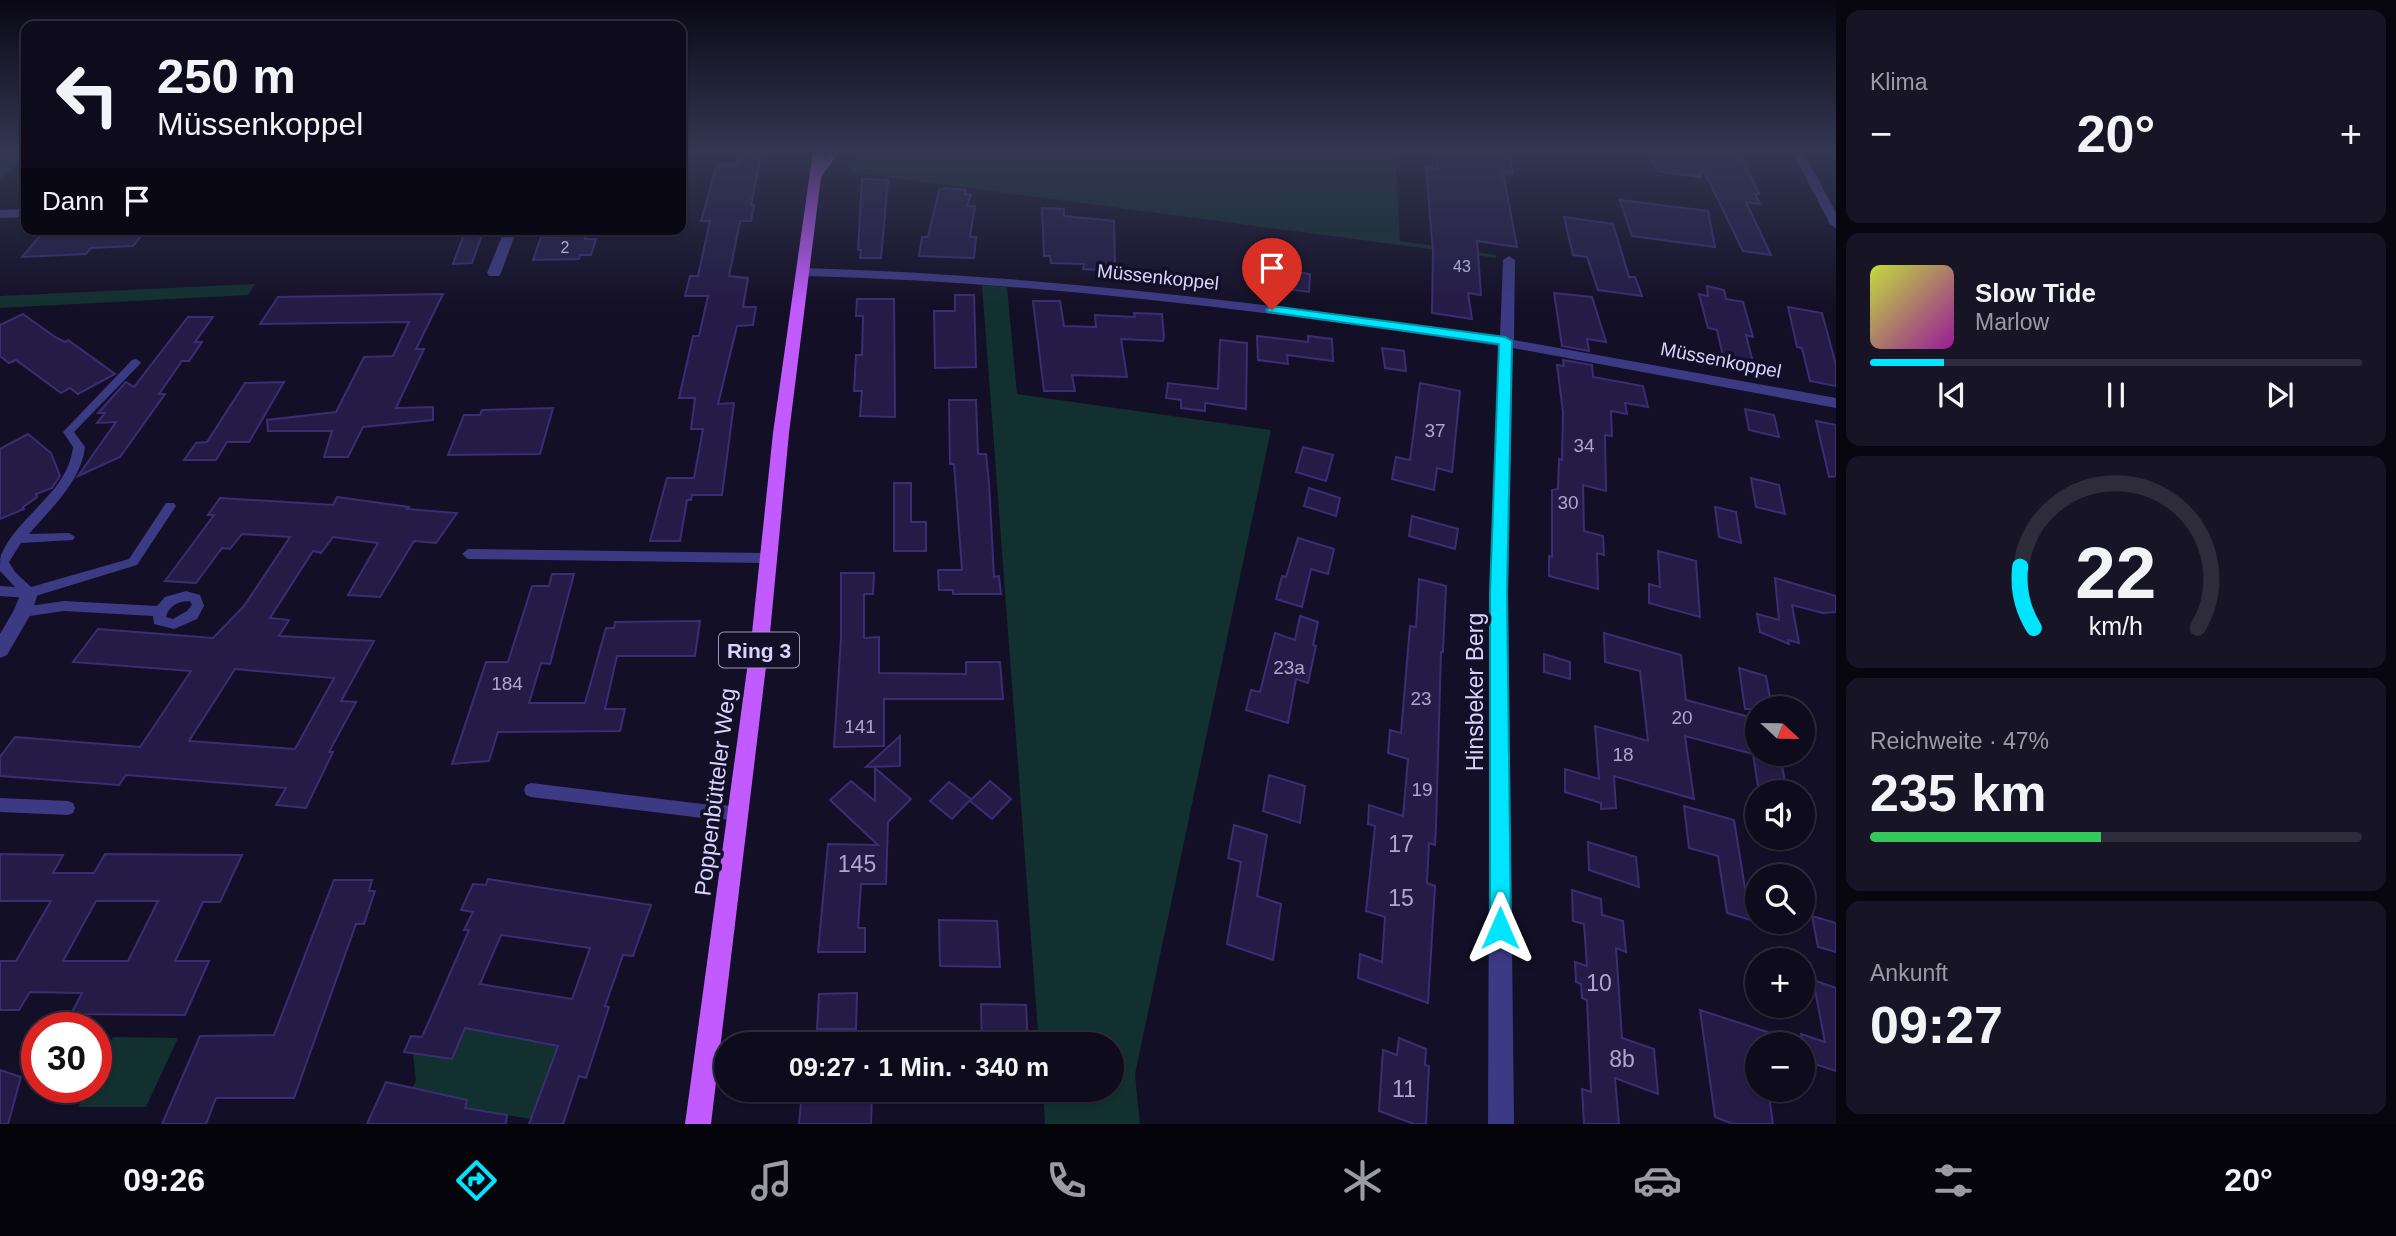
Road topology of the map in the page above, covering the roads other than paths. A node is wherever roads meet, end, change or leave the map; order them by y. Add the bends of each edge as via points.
1 (814, 203) edge
2 (1825, 203) edge
3 (21, 213) edge
4 (0, 214) edge
5 (1836, 224) edge
6 (510, 235) edge
7 (1509, 260) dead end
8 (805, 272) junction
9 (494, 273) dead end
10 (1505, 341) junction
11 (136, 362) dead end
12 (1836, 403) edge
13 (170, 506) dead end
14 (69, 537) dead end
15 (18, 539) junction
16 (468, 554) dead end
17 (769, 558) junction
18 (2, 563) edge
19 (0, 591) edge
20 (29, 593) junction
21 (160, 611) dead end
22 (23, 612) junction
23 (0, 650) edge
24 (531, 790) dead end
25 (0, 805) edge
26 (68, 808) dead end
27 (737, 813) junction
28 (698, 1124) edge
29 (1501, 1124) edge

1 - 8 main road, Poppenbütteler Weg / Ring 3
2 - 5 street
3 - 4 street
6 - 9 street
7 - 10 street, Hinsbeker Berg
8 - 10 street, Müssenkoppel via 993,279 1247,306
8 - 17 main road, Poppenbütteler Weg / Ring 3 via 781,433
10 - 12 street, Müssenkoppel
10 - 29 street, Hinsbeker Berg via 1499,593
11 - 15 lane via 68,432 79,447 71,474
13 - 20 lane via 133,562
14 - 15 lane
15 - 18 lane
16 - 17 lane
17 - 27 main road, Poppenbütteler Weg / Ring 3
18 - 20 lane
19 - 20 lane
20 - 22 street
21 - 22 lane via 64,606
22 - 23 street
24 - 27 lane
25 - 26 lane
27 - 28 main road, Poppenbütteler Weg / Ring 3

